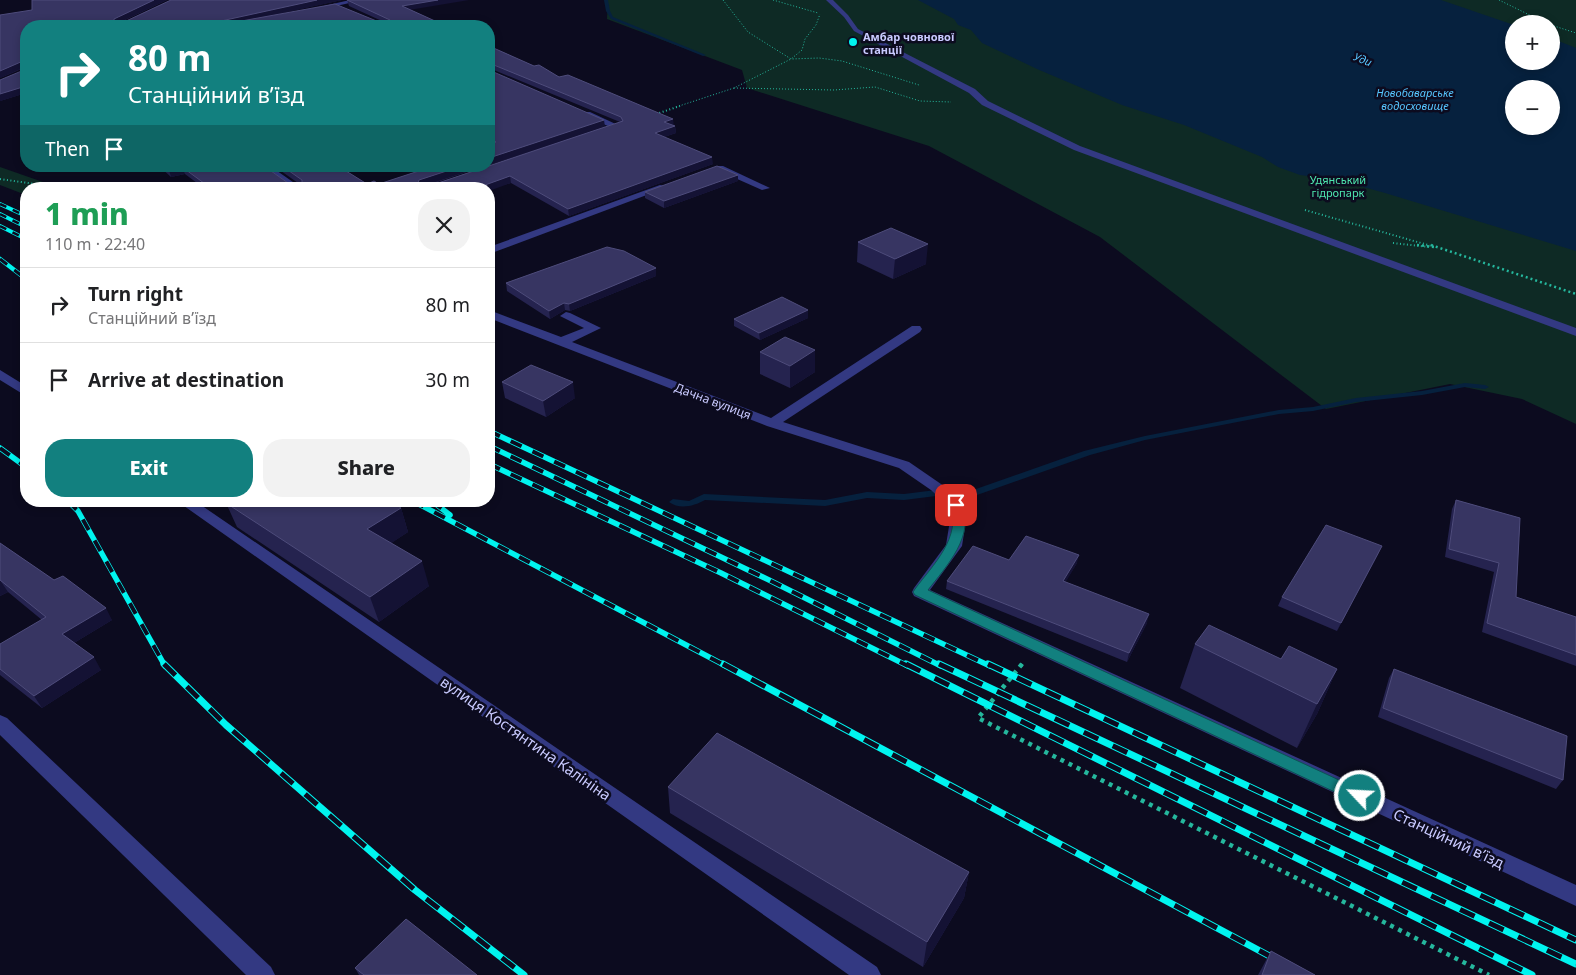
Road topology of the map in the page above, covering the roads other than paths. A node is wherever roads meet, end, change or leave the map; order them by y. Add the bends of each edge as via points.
1 (360, 0) edge
2 (829, 1) edge
3 (337, 5) junction
4 (308, 10) edge
5 (353, 12) edge
6 (575, 108) edge
7 (599, 133) edge
8 (708, 170) edge
9 (272, 172) edge
10 (287, 182) edge
11 (672, 184) edge
12 (765, 188) dead end
13 (495, 249) edge
14 (495, 316) edge
15 (566, 316) dead end
16 (916, 329) dead end
17 (1576, 332) edge
18 (560, 342) junction
19 (0, 374) edge
20 (20, 388) edge
21 (772, 423) junction
22 (936, 487) joint
23 (193, 507) edge
24 (0, 723) edge
25 (1576, 896) edge
26 (263, 975) edge
27 (869, 975) edge

1 - 3 street
2 - 17 street via 856,30 972,91 985,103 1077,148
3 - 4 street
3 - 5 street
6 - 7 street via 618,127
8 - 12 street via 717,167
9 - 10 street
11 - 13 street
14 - 18 street, Дачна вулиця
15 - 18 street via 595,328
16 - 21 street
18 - 21 street, Дачна вулиця
19 - 20 street
21 - 22 street, Дачна вулиця via 904,465
22 - 25 street, Станційний в’їзд via 956,505 959,514 954,546 920,592
23 - 27 street, вулиця Костянтина Калініна
24 - 26 street

